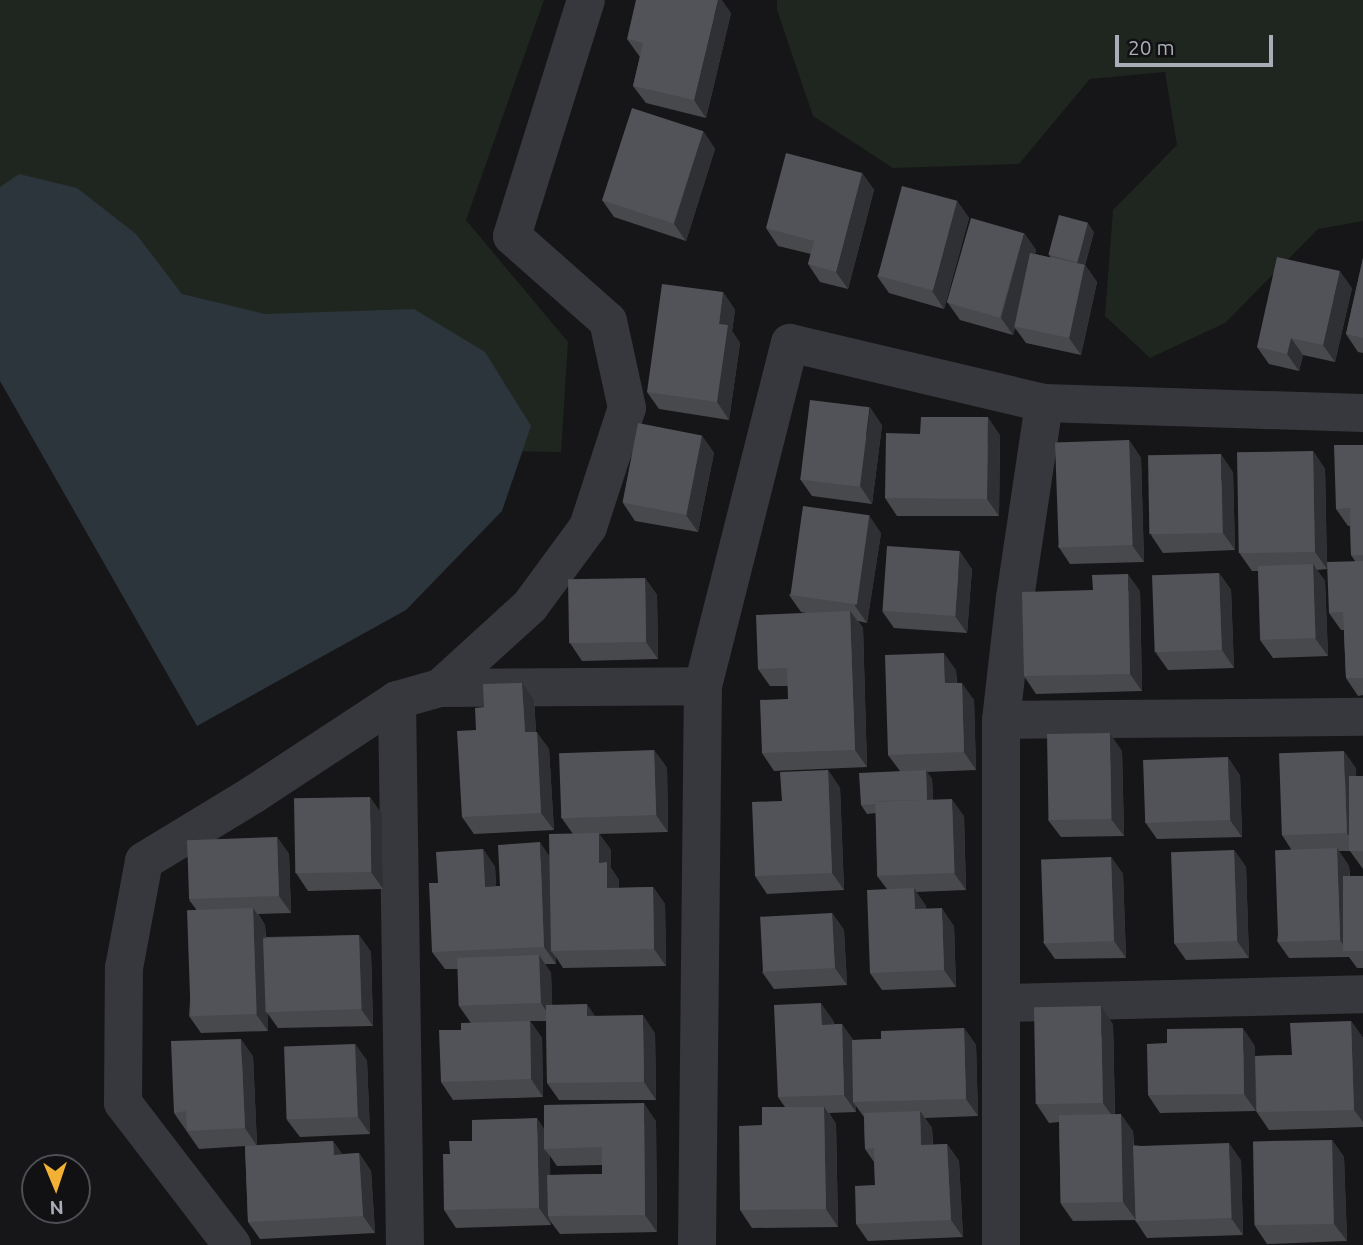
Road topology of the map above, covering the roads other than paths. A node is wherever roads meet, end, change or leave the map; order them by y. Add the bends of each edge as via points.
1 (586, 0) edge
2 (1044, 403) junction
3 (1363, 413) edge
4 (703, 686) junction
5 (440, 688) junction
6 (397, 700) junction
7 (1363, 717) edge
8 (1001, 720) junction
9 (1363, 994) edge
10 (1002, 1003) junction
11 (232, 1245) edge
12 (405, 1245) edge
13 (697, 1245) edge
14 (1001, 1245) edge

1 - 5 street via 512,236 608,321 626,408 588,527 530,606
2 - 3 street
2 - 4 street via 790,343
2 - 8 street via 1014,598
4 - 5 street
4 - 13 street
5 - 6 street
6 - 11 street via 144,861 124,968 123,1104
6 - 12 street
7 - 8 street
8 - 10 street
9 - 10 street
10 - 14 street

